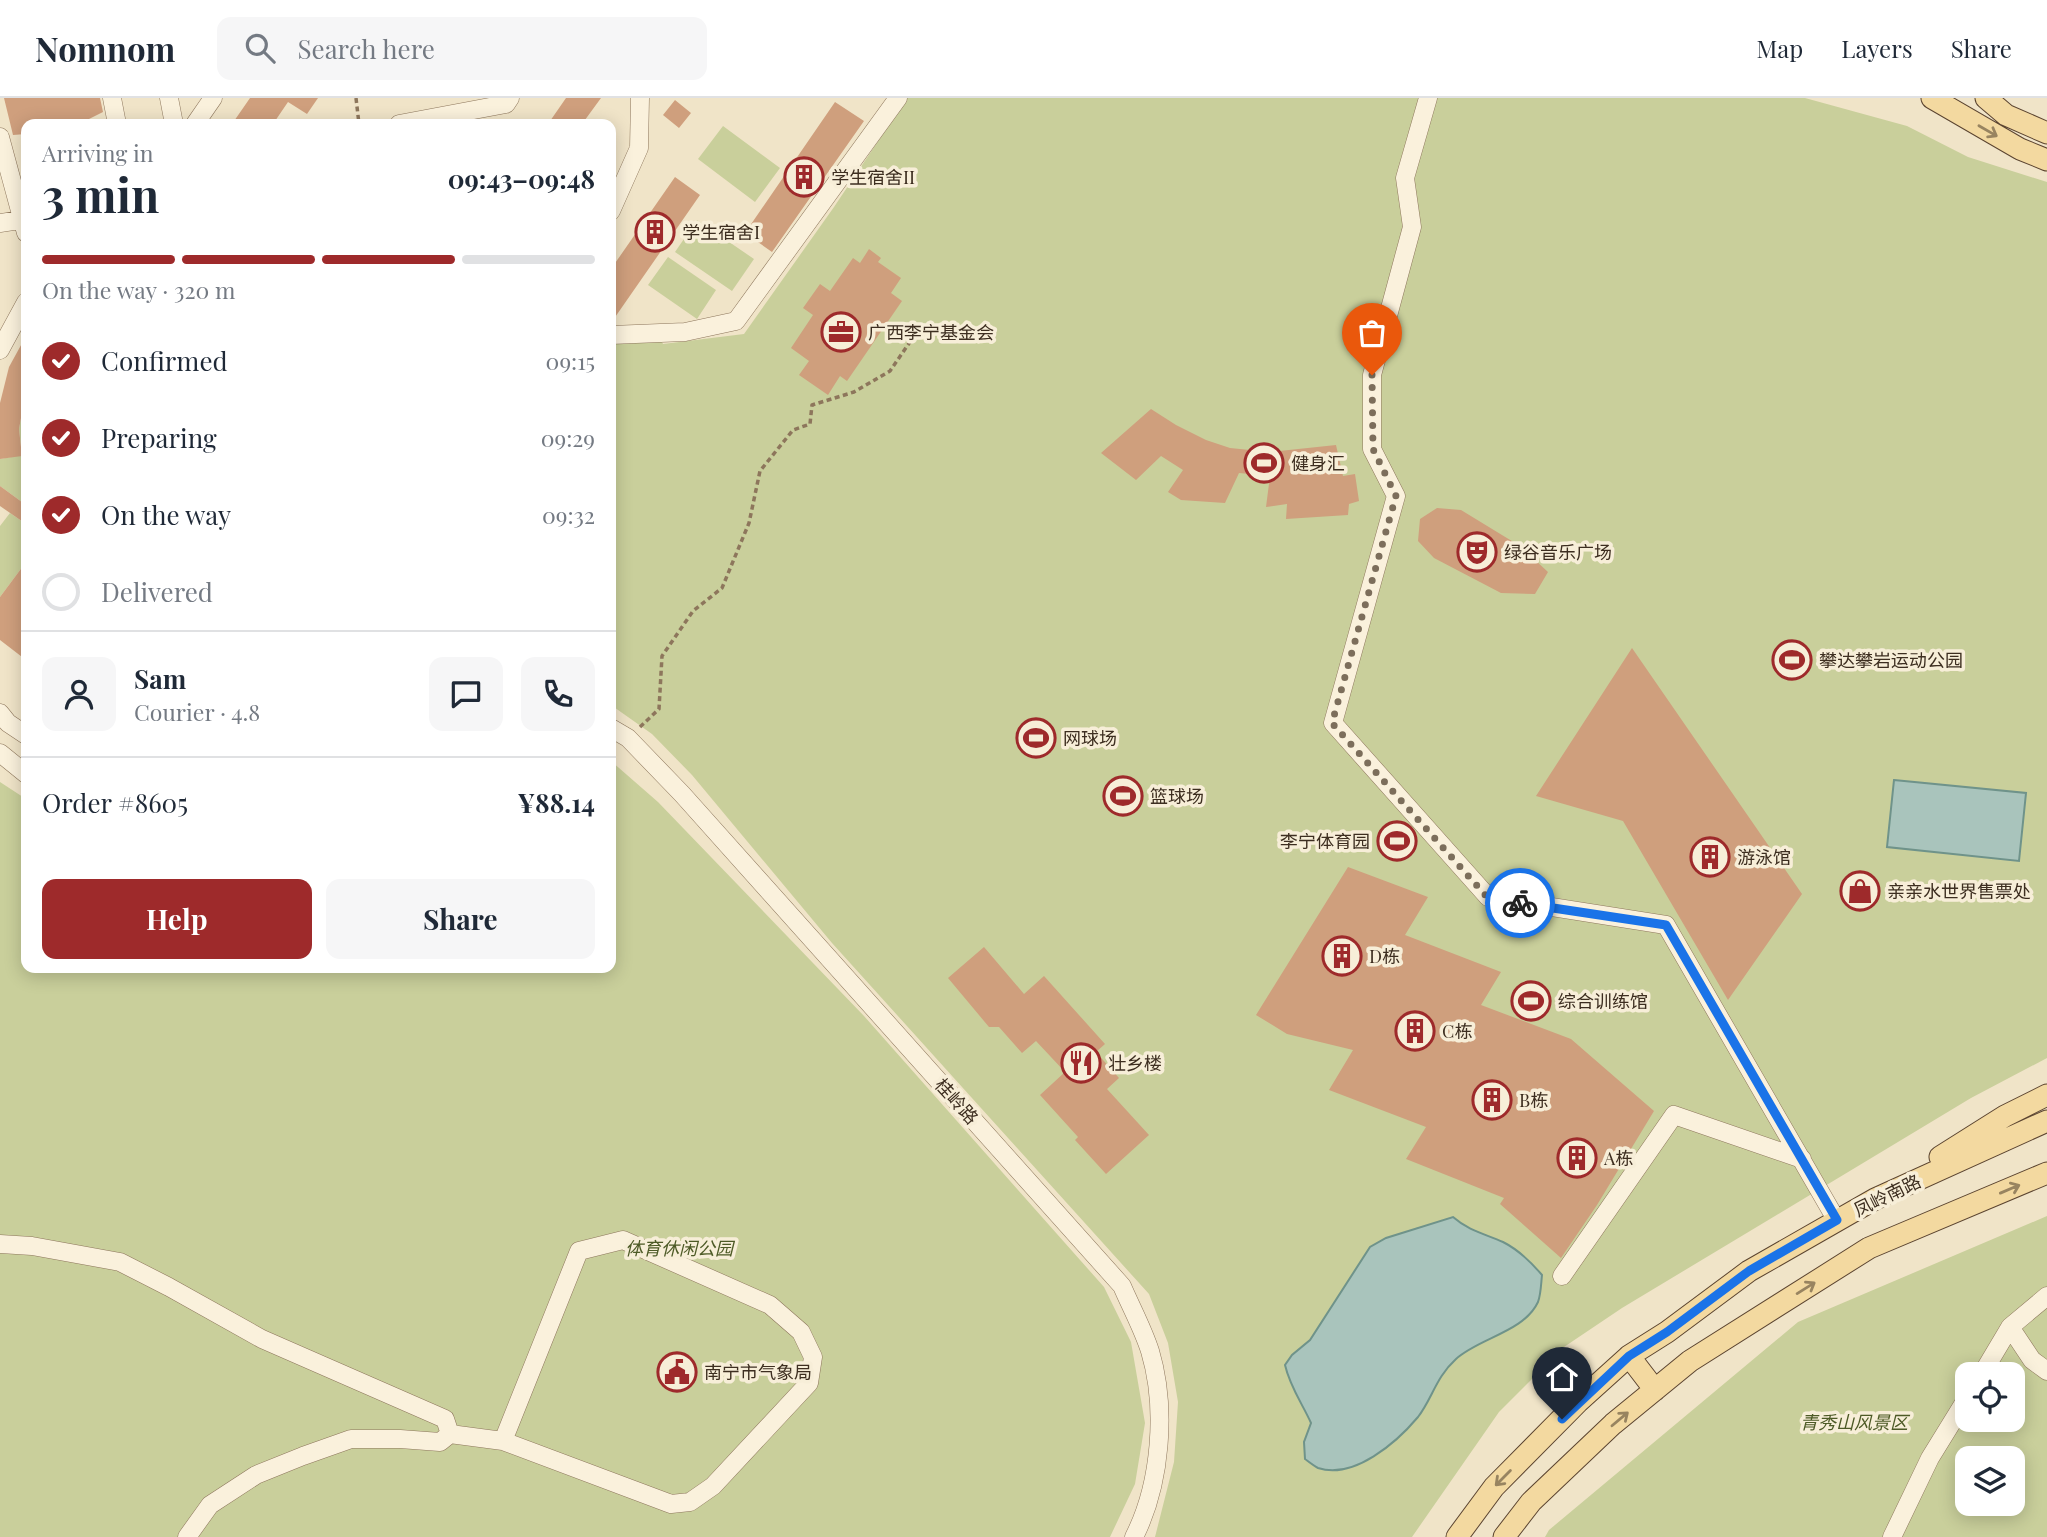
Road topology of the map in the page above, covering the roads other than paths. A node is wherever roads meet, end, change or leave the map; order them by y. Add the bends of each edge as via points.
1 (112, 98) edge
2 (169, 98) edge
3 (213, 98) edge
4 (510, 98) edge
5 (639, 98) edge
6 (898, 98) edge
7 (1428, 98) edge
8 (1931, 98) edge
9 (1986, 98) edge
10 (116, 119) edge
11 (173, 119) edge
12 (198, 119) edge
13 (426, 119) edge
14 (2047, 133) edge
15 (0, 137) edge
16 (2047, 160) edge
17 (616, 200) edge
18 (21, 210) edge
19 (0, 223) edge
20 (21, 224) edge
21 (21, 311) edge
22 (616, 335) edge
23 (0, 350) edge
24 (0, 713) edge
25 (21, 731) edge
26 (616, 731) edge
27 (0, 753) edge
28 (21, 770) edge
29 (2047, 1095) edge
30 (2047, 1121) edge
31 (1802, 1159) junction
32 (2047, 1173) edge
33 (1875, 1199) junction
34 (1837, 1220) junction
35 (0, 1244) edge
36 (1562, 1276) dead end
37 (2047, 1296) edge
38 (2010, 1327) junction
39 (1629, 1356) junction
40 (1989, 1362) edge
41 (2047, 1371) edge
42 (1655, 1390) junction
43 (1955, 1417) edge
44 (450, 1434) junction
45 (503, 1441) junction
46 (187, 1537) edge
47 (1134, 1537) edge
48 (1457, 1537) edge
49 (1504, 1537) edge
50 (1892, 1537) edge

1 - 10 street
2 - 11 street
3 - 12 street
4 - 13 street via 506,104
5 - 17 street via 639,148
6 - 22 street via 736,321 685,332
7 - 31 street via 1405,178 1412,227 1372,375 1373,449 1396,496 1332,723 1488,898 1666,925
8 -> 16 main road
9 - 14 main road via 2006,115
15 - 18 street
19 - 20 street
21 - 23 street
24 - 25 street
26 - 47 street, 桂岭路 via 682,794 1122,1286 1150,1351 1161,1405 1155,1480
27 - 28 street
29 - 33 main road via 2004,1116
30 - 33 main road, 凤岭南路
31 - 34 street
31 - 36 street via 1674,1115
42 -> 32 main road via 1690,1361 1869,1248
33 - 34 main road, 凤岭南路
34 - 39 main road, 凤岭南路 via 1749,1271
35 - 44 street via 120,1262 262,1339 445,1419
37 - 38 street
38 - 40 street
38 - 41 street via 2032,1360
39 - 42 main road
39 -> 48 main road, 凤岭南路 via 1494,1487
49 -> 42 main road via 1531,1502
43 - 50 street
44 - 45 street
44 - 46 street via 440,1442 351,1439 303,1456 256,1475 211,1505
45 - 45 street via 579,1251 623,1240 770,1305 801,1332 813,1357 809,1383 713,1486 691,1502 671,1504

